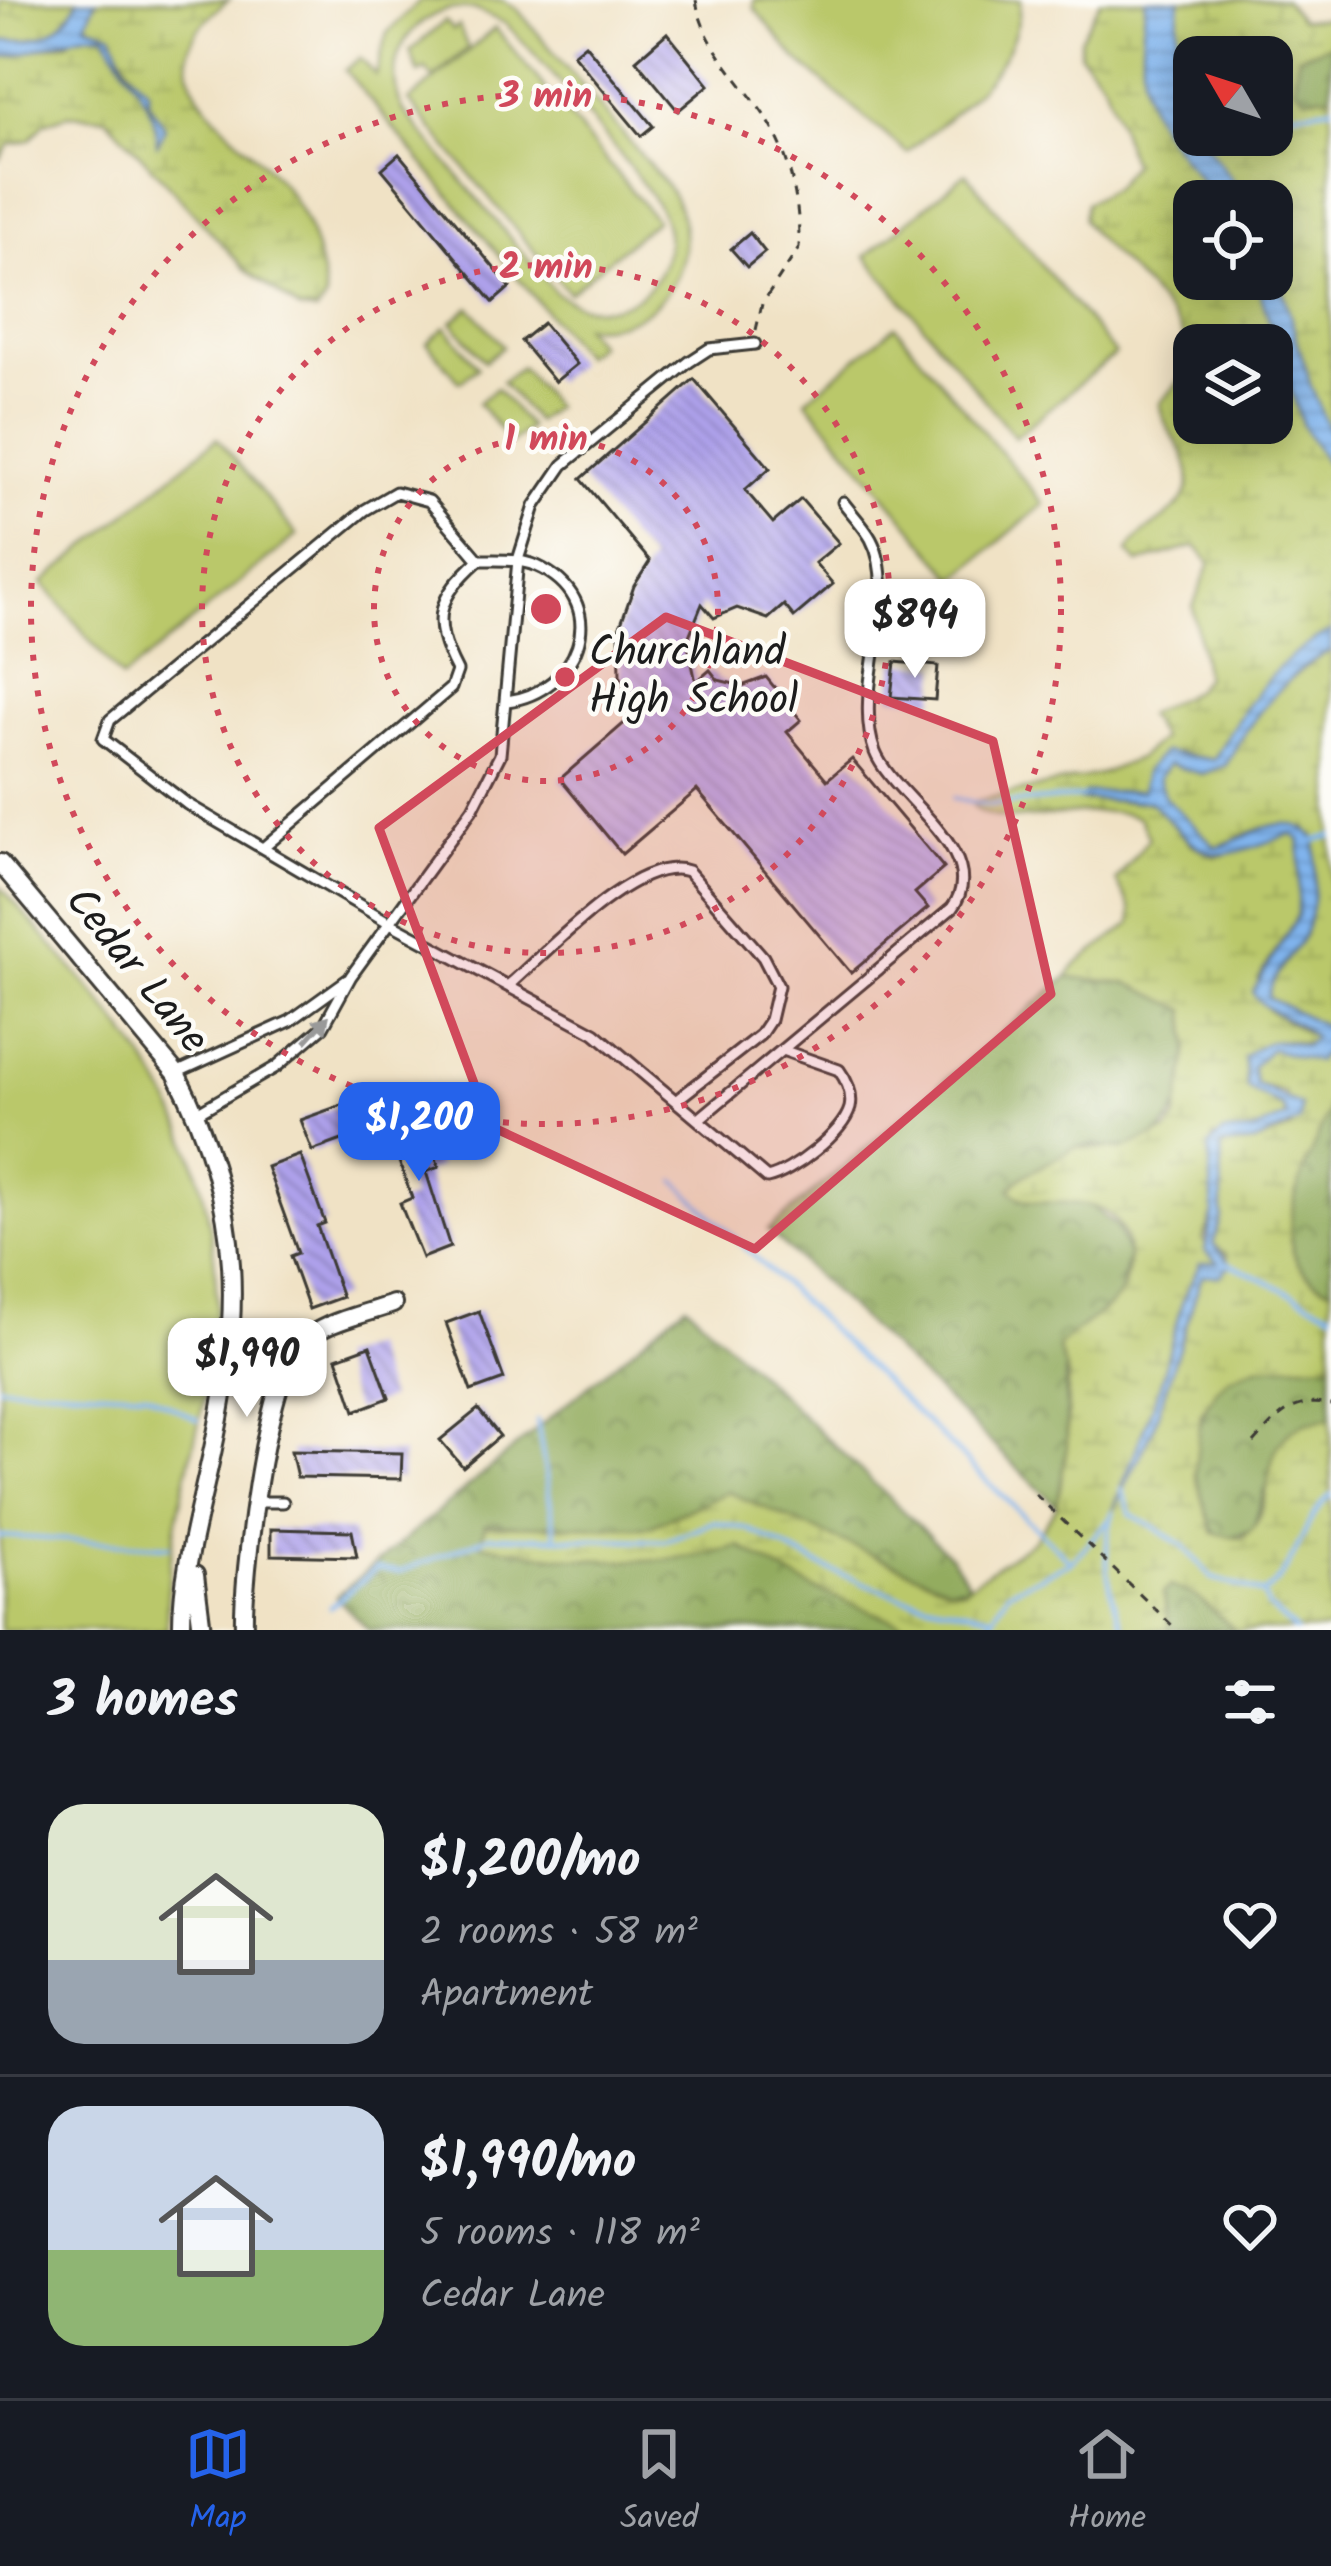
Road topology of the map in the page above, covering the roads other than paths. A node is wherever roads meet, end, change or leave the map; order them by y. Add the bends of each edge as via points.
1 (755, 344) road end
2 (843, 502) dead end
3 (479, 560) junction
4 (518, 560) junction
5 (507, 701) junction
6 (262, 848) junction
7 (0, 863) edge
8 (390, 923) junction
9 (351, 976) junction
10 (510, 984) junction
11 (782, 1050) junction
12 (176, 1073) junction
13 (678, 1100) junction
14 (196, 1113) junction
15 (699, 1119) junction
16 (393, 1304) dead end
17 (255, 1502) junction
18 (284, 1502) dead end
19 (193, 1556) junction
20 (182, 1630) edge
21 (202, 1630) edge
22 (244, 1630) edge

1 - 4 lane via 709,349 563,465 535,506
2 - 11 lane via 872,540 878,563 868,704 876,755 953,850 962,889 952,908
3 - 4 lane
3 - 6 lane via 447,589 441,614 443,646 457,671 451,688
3 - 6 lane via 429,502 408,492 383,497 103,730 106,742 187,804
4 - 5 lane
4 - 5 lane via 561,583 580,625 568,670 552,687
5 - 8 lane via 493,775
6 - 8 lane
7 - 12 street, Cedar Lane
8 - 9 lane
8 - 10 lane
9 - 12 lane via 290,1022
14 -> 9 lane via 276,1067 322,1027
10 - 13 lane via 595,1033
10 - 13 lane via 631,881 665,868 688,871 764,957 778,986 760,1035
11 - 15 lane
11 - 15 lane via 839,1070 850,1094 842,1124 788,1170 767,1178 756,1172
12 - 14 street, Cedar Lane
13 - 15 lane
14 - 19 street, Cedar Lane via 232,1235 235,1319
16 - 17 street via 320,1331 295,1350
17 - 18 lane
17 - 22 street
19 - 20 street, Cedar Lane
19 - 21 street, Cedar Lane

